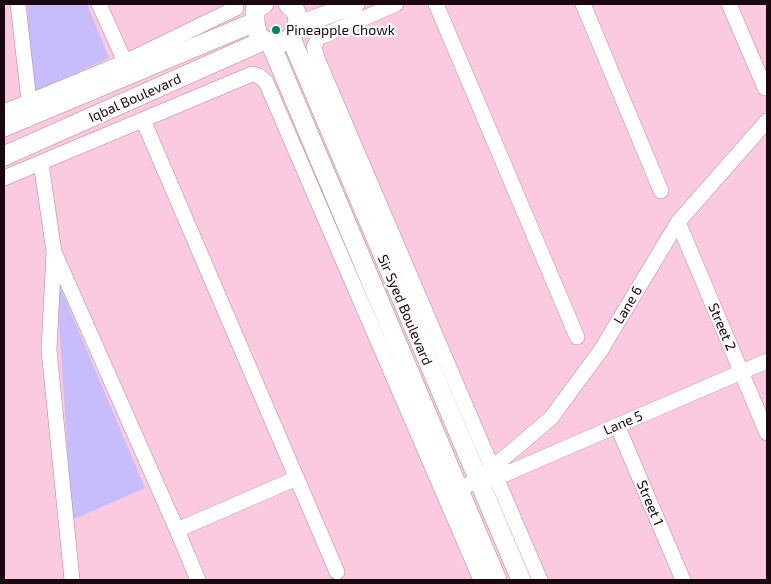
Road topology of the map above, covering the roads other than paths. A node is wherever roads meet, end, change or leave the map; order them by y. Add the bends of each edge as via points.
1 (18, 4) edge
2 (99, 4) edge
3 (234, 4) edge
4 (288, 4) edge
5 (355, 4) edge
6 (396, 4) edge
7 (436, 4) edge
8 (583, 4) edge
9 (729, 4) edge
10 (257, 10) edge
11 (294, 32) junction
12 (268, 41) junction
13 (125, 62) junction
14 (765, 88) dead end
15 (29, 101) junction
16 (4, 112) edge
17 (143, 120) junction
18 (767, 121) edge
19 (4, 127) edge
20 (4, 156) edge
21 (41, 163) junction
22 (4, 178) edge
23 (661, 191) dead end
24 (678, 222) junction
25 (54, 252) junction
26 (577, 337) dead end
27 (767, 361) edge
28 (741, 372) junction
29 (617, 425) junction
30 (767, 433) edge
31 (489, 475) junction
32 (297, 478) junction
33 (458, 489) junction
34 (177, 530) junction
35 (337, 572) dead end
36 (72, 580) edge
37 (198, 580) edge
38 (481, 580) edge
39 (497, 580) edge
40 (521, 580) edge
41 (540, 580) edge
42 (684, 580) edge

1 - 15 street
2 - 13 street
3 - 13 street via 236,8
4 - 11 street, Sir Syed Boulevard via 298,19
5 - 11 street, Iqbal Boulevard
6 - 31 street via 318,38 314,47
7 - 26 street
8 - 23 street
9 - 14 street
10 - 12 street, Sir Syed Boulevard via 258,33
10 - 19 street, Iqbal Boulevard
11 - 12 street, Iqbal Boulevard via 281,43
11 - 31 street, Sir Syed Boulevard via 377,246
12 - 20 street, Iqbal Boulevard
12 - 33 street, Sir Syed Boulevard
13 - 15 street
15 - 16 street
17 - 21 street
17 - 32 street
17 - 38 street via 252,74 266,82
18 - 24 street, Lane 6
21 - 22 street
21 - 25 street
24 - 28 street, Street 2
24 - 31 street, Lane 6 via 601,350 551,418
25 - 34 street
25 - 36 street via 49,350
27 - 28 street, Lane 5
28 - 29 street, Lane 5
28 - 30 street, Street 2
29 - 31 street, Lane 5
29 - 42 street, Street 1
31 - 33 street, Lane 5
31 - 40 street, Sir Syed Boulevard
31 - 41 street
32 - 34 street
32 - 35 street
33 - 39 street, Sir Syed Boulevard
34 - 37 street

